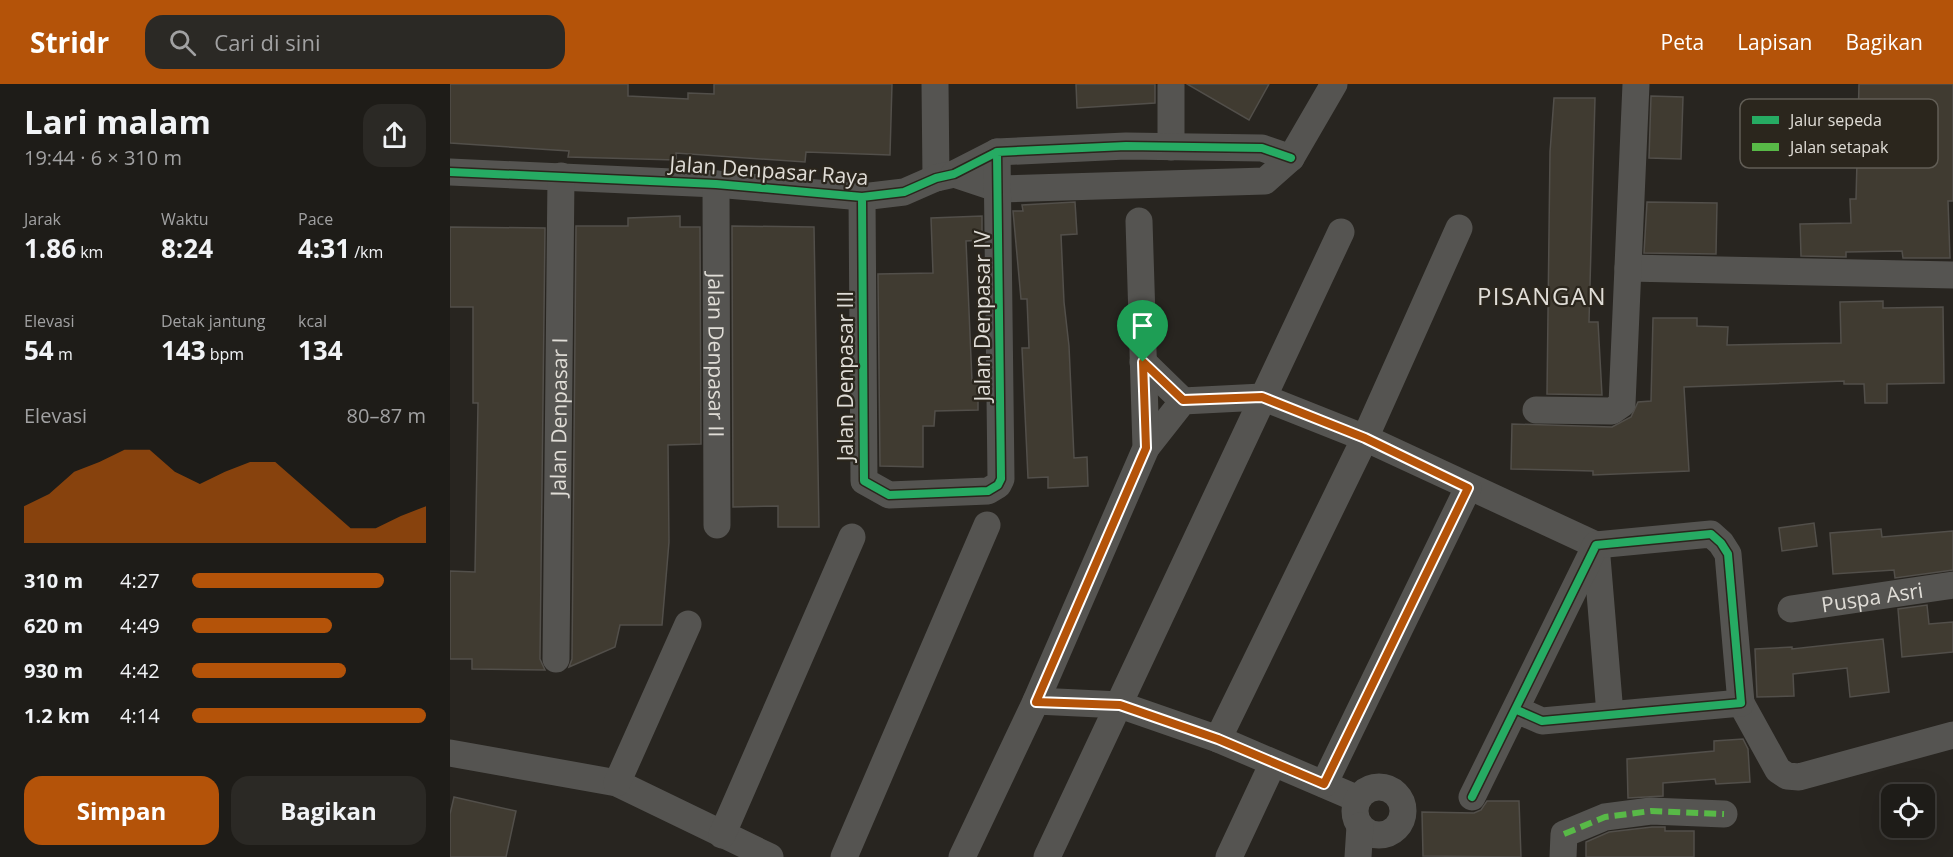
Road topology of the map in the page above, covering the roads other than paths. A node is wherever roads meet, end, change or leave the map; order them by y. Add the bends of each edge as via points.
1 (935, 84) edge
2 (1171, 84) edge
3 (1334, 84) edge
4 (1636, 84) edge
5 (1171, 147) junction
6 (997, 152) junction
7 (1291, 158) junction
8 (450, 172) edge
9 (561, 176) junction
10 (945, 176) junction
11 (716, 184) junction
12 (999, 189) junction
13 (862, 197) junction
14 (1139, 221) dead end
15 (1459, 228) dead end
16 (1341, 232) dead end
17 (1628, 268) junction
18 (1953, 275) edge
19 (1143, 362) junction
20 (1262, 397) junction
21 (1183, 400) junction
22 (1536, 410) dead end
23 (1365, 438) junction
24 (1146, 448) junction
25 (1001, 479) joint
26 (1468, 488) junction
27 (717, 525) dead end
28 (987, 525) dead end
29 (852, 537) dead end
30 (1596, 545) junction
31 (1953, 585) edge
32 (1791, 609) dead end
33 (688, 624) dead end
34 (556, 659) dead end
35 (1036, 702) junction
36 (1741, 703) junction
37 (1120, 705) junction
38 (1517, 710) junction
39 (1610, 714) junction
40 (1953, 735) edge
41 (1218, 739) junction
42 (450, 753) edge
43 (1273, 763) junction
44 (617, 783) junction
45 (1324, 784) junction
46 (1472, 797) dead end
47 (1358, 799) junction
48 (1724, 814) dead end
49 (1360, 826) junction
50 (722, 835) junction
51 (1385, 845) edge
52 (1564, 845) edge
53 (770, 857) edge
54 (844, 857) edge
55 (962, 857) edge
56 (1047, 857) edge
57 (1229, 857) edge
58 (1358, 857) edge

1 - 10 street
2 - 5 street
3 - 7 street
4 - 17 street
5 - 6 street, Jalan Denpasar Raya
5 - 7 street, Jalan Denpasar Raya via 1262,148
6 - 10 street, Jalan Denpasar Raya
6 - 12 street, Jalan Denpasar IV
7 - 12 street via 1264,181
8 - 9 street, Jalan Denpasar Raya
9 - 11 street, Jalan Denpasar Raya
9 - 34 street, Jalan Denpasar I
10 - 12 street
10 - 13 street, Jalan Denpasar Raya via 904,192
11 - 13 street, Jalan Denpasar Raya
11 - 27 street, Jalan Denpasar II
12 - 25 street, Jalan Denpasar IV
13 - 25 street, Jalan Denpasar III via 864,481 889,495 988,491
14 - 19 street
15 - 23 street
16 - 20 street
17 - 18 street
17 - 22 street via 1622,404 1612,411
19 - 21 street
19 - 24 street
20 - 21 street
20 - 23 street
20 - 37 street
21 - 24 street
23 - 26 street
23 - 41 street
24 - 35 street
26 - 30 street
26 - 45 street
28 - 54 street
29 - 50 street
30 - 36 street via 1711,534 1721,543 1728,554
30 - 38 street
30 - 39 street
31 - 32 street, Puspa Asri
33 - 44 street
35 - 37 street
35 - 55 street
36 - 39 street
36 - 40 street via 1778,770 1787,776 1799,777
37 - 41 street
37 - 56 street
38 - 39 street via 1542,721
38 - 46 street
41 - 43 street
42 - 44 street
43 - 45 street
43 - 57 street
44 - 50 street
45 - 47 street
47 - 49 street via 1355,808
47 - 51 street via 1372,788 1381,787 1398,796 1403,813
48 - 52 street via 1651,811 1605,817
49 - 51 street
49 - 58 street
50 - 53 street

